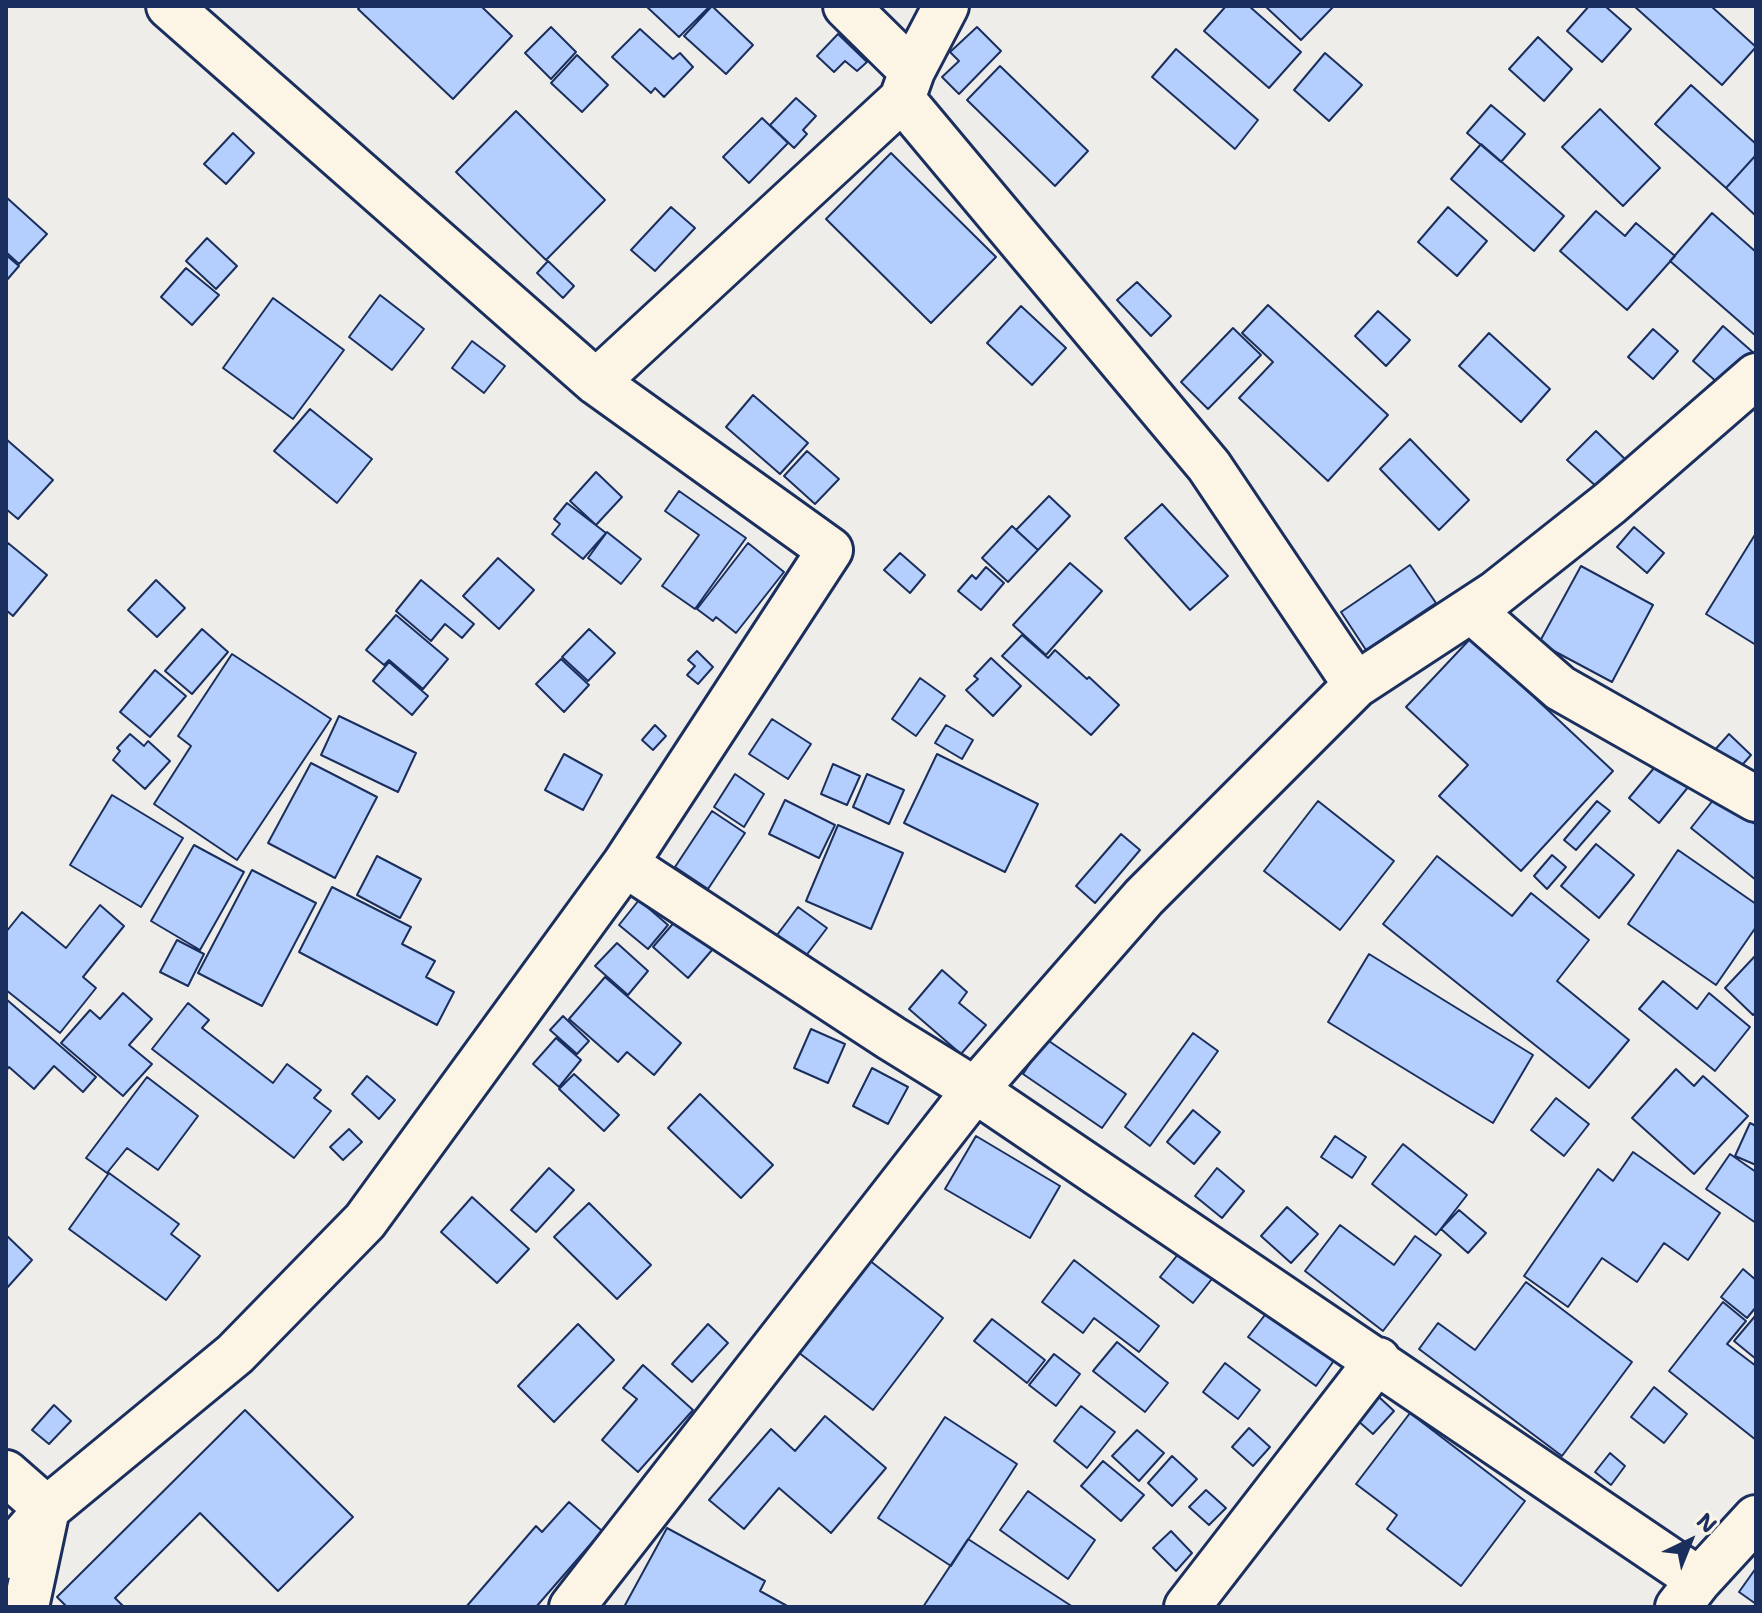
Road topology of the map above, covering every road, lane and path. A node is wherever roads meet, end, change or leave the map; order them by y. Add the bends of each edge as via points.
1 (169, 6) edge
2 (846, 6) edge
3 (946, 6) edge
4 (907, 85) junction
5 (1756, 376) edge
6 (596, 382) junction
7 (1471, 610) junction
8 (1356, 685) junction
9 (1756, 799) edge
10 (625, 864) junction
11 (975, 1090) junction
12 (1378, 1360) junction
13 (6, 1473) edge
14 (47, 1509) junction
15 (1756, 1518) edge
16 (6, 1556) edge
17 (1689, 1593) edge
18 (26, 1607) edge
19 (572, 1607) edge
20 (1187, 1607) edge

1 - 6 street
2 - 4 street
3 - 4 street
4 - 6 street
4 - 8 street via 1209,466
5 - 7 street via 1610,503
6 - 10 street via 830,550
7 - 8 street
7 - 9 street via 1560,688
8 - 11 street via 1144,897
10 - 11 street
10 - 14 street via 365,1221 235,1354
11 - 12 street
11 - 19 street
12 - 17 street
12 - 20 street
13 - 14 street
14 - 16 street
14 - 18 street
15 - 17 street

